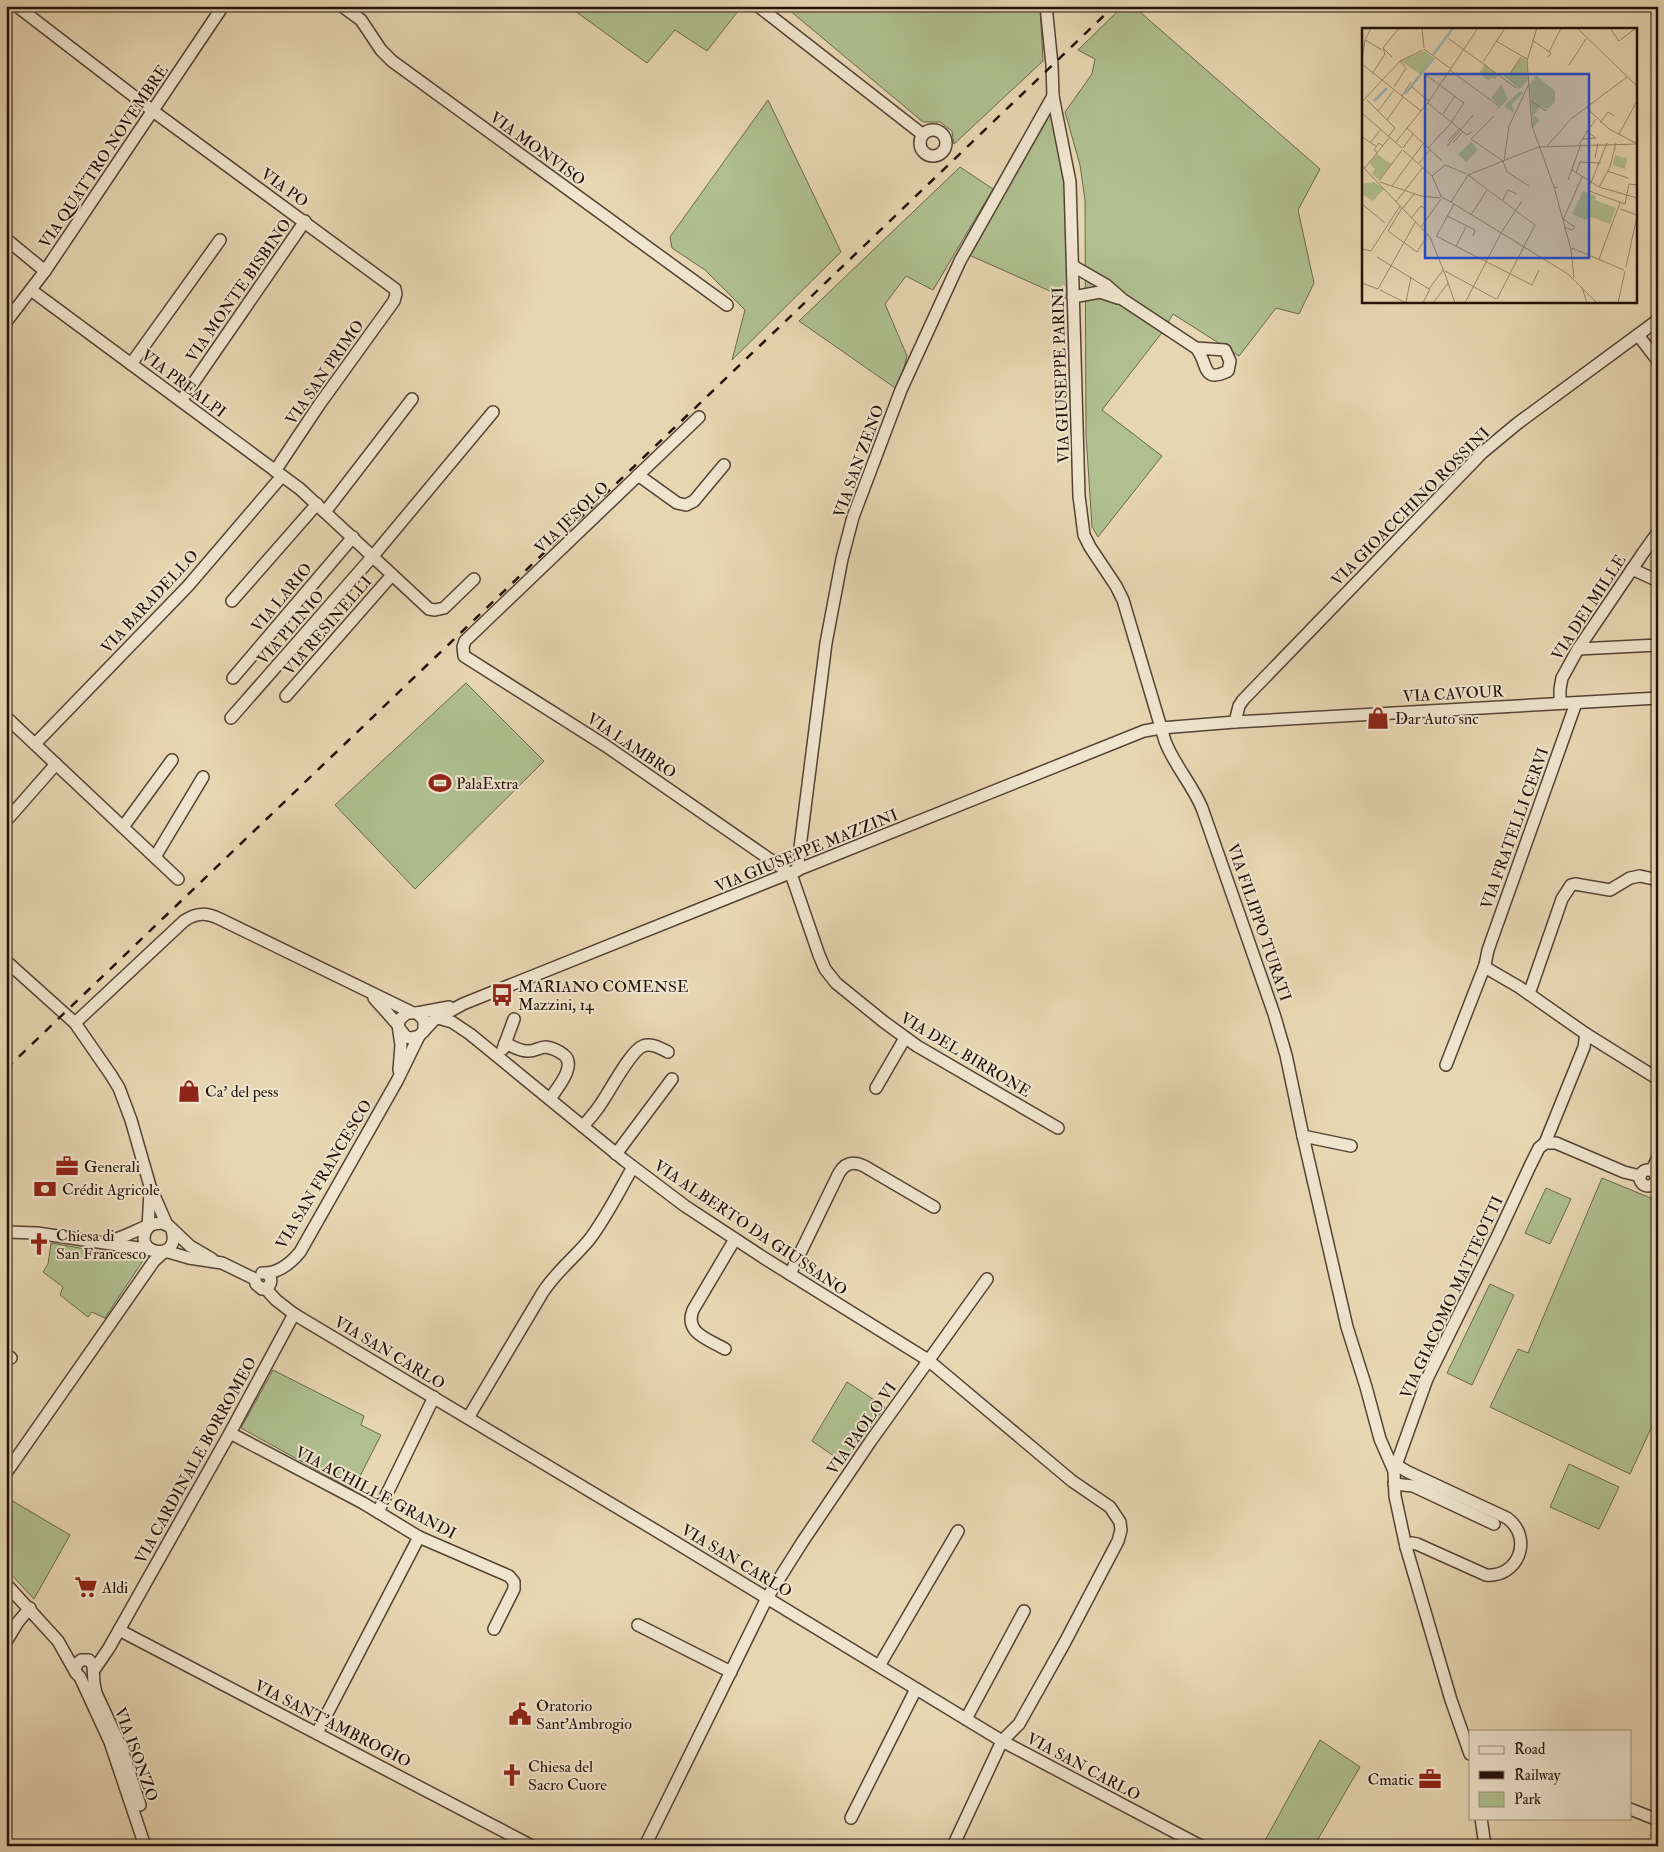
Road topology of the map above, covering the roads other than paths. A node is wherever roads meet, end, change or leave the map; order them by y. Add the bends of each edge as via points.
1 (223, 6) edge
2 (342, 6) edge
3 (758, 6) edge
4 (1046, 6) edge
5 (18, 7) edge
6 (1053, 96) junction
7 (153, 110) junction
8 (922, 134) dead end
9 (304, 222) junction
10 (6, 239) edge
11 (220, 240) dead end
12 (1073, 266) junction
13 (44, 271) junction
14 (30, 290) junction
15 (396, 292) joint
16 (1074, 297) junction
17 (1122, 299) junction
18 (726, 306) dead end
19 (1658, 320) edge
20 (6, 322) edge
21 (1638, 335) junction
22 (1196, 348) dead end
23 (1658, 361) edge
24 (131, 364) junction
25 (412, 399) dead end
26 (181, 401) junction
27 (494, 412) dead end
28 (700, 417) dead end
29 (724, 465) dead end
30 (279, 473) junction
31 (638, 475) junction
32 (321, 508) junction
33 (1658, 532) edge
34 (352, 537) junction
35 (373, 556) junction
36 (1632, 569) junction
37 (392, 575) junction
38 (474, 579) dead end
39 (1658, 580) edge
40 (232, 601) dead end
41 (465, 641) joint
42 (1658, 645) edge
43 (1578, 650) junction
44 (233, 678) dead end
45 (286, 696) dead end
46 (1658, 698) edge
47 (1576, 702) junction
48 (1560, 704) junction
49 (6, 717) edge
50 (231, 718) dead end
51 (1235, 722) junction
52 (1161, 728) junction
53 (35, 744) junction
54 (172, 760) dead end
55 (56, 764) junction
56 (203, 777) dead end
57 (6, 821) edge
58 (123, 827) junction
59 (155, 858) junction
60 (794, 873) junction
61 (178, 879) dead end
62 (1658, 880) edge
63 (6, 961) edge
64 (1485, 965) junction
65 (367, 992) junction
66 (1529, 994) junction
67 (459, 1009) junction
68 (414, 1013) junction
69 (438, 1018) junction
70 (514, 1019) dead end
71 (74, 1023) junction
72 (399, 1027) junction
73 (422, 1033) junction
74 (470, 1034) junction
75 (1586, 1034) junction
76 (904, 1038) junction
77 (505, 1043) junction
78 (668, 1052) dead end
79 (500, 1058) junction
80 (1446, 1065) dead end
81 (672, 1079) dead end
82 (1658, 1079) edge
83 (397, 1081) junction
84 (876, 1088) dead end
85 (550, 1098) junction
86 (583, 1126) junction
87 (1058, 1128) dead end
88 (1303, 1136) junction
89 (1545, 1143) junction
90 (1351, 1146) dead end
91 (616, 1154) junction
92 (1658, 1157) edge
93 (633, 1167) junction
94 (1655, 1179) edge
95 (150, 1186) junction
96 (934, 1206) dead end
97 (148, 1227) junction
98 (170, 1228) junction
99 (6, 1232) edge
100 (734, 1239) junction
101 (96, 1243) junction
102 (152, 1250) junction
103 (166, 1251) junction
104 (215, 1261) junction
105 (268, 1274) junction
106 (790, 1274) junction
107 (255, 1279) junction
108 (987, 1279) dead end
109 (265, 1288) junction
110 (294, 1314) junction
111 (725, 1349) dead end
112 (928, 1360) junction
113 (434, 1397) junction
114 (468, 1418) junction
115 (230, 1433) junction
116 (1395, 1468) junction
117 (6, 1473) edge
118 (1394, 1484) junction
119 (378, 1512) junction
120 (1494, 1524) dead end
121 (958, 1531) dead end
122 (419, 1537) junction
123 (1406, 1547) junction
124 (6, 1584) edge
125 (767, 1598) junction
126 (30, 1608) junction
127 (1024, 1611) dead end
128 (638, 1625) dead end
129 (494, 1629) dead end
130 (119, 1630) junction
131 (6, 1642) edge
132 (109, 1648) junction
133 (879, 1666) junction
134 (81, 1667) junction
135 (94, 1672) junction
136 (730, 1672) junction
137 (916, 1689) junction
138 (966, 1719) junction
139 (1461, 1725) junction
140 (317, 1733) junction
141 (1469, 1734) edge
142 (1002, 1741) junction
143 (1469, 1751) edge
144 (1632, 1810) edge
145 (851, 1818) dead end
146 (1481, 1820) edge
147 (1658, 1820) edge
148 (146, 1846) edge
149 (153, 1846) edge
150 (532, 1846) edge
151 (645, 1846) edge
152 (953, 1846) edge
153 (1201, 1846) edge
154 (1485, 1846) edge

1 - 7 street, VIA QUATTRO NOVEMBRE
2 - 18 street, VIA MONVISO via 361,20 381,50 392,60
3 - 8 street
4 - 6 street, VIA GIUSEPPE PARINI
5 - 7 street, VIA PO
6 - 12 street, VIA GIUSEPPE PARINI via 1069,175
6 - 60 street, VIA SAN ZENO via 960,261 902,390 856,510 842,560 826,643
7 - 9 street, VIA PO
7 - 13 street, VIA QUATTRO NOVEMBRE
9 - 15 street, VIA PO via 391,285
9 - 26 street, VIA MONTE BISBINO
10 - 13 street
11 - 24 street
12 - 16 street, VIA GIUSEPPE PARINI
12 - 17 street via 1106,285
13 - 14 street, VIA QUATTRO NOVEMBRE
14 - 20 street, VIA QUATTRO NOVEMBRE
14 - 24 street, VIA PREALPI
15 - 30 street, VIA SAN PRIMO via 394,301 319,405
16 - 17 street via 1100,292
16 - 52 street, VIA GIUSEPPE PARINI via 1082,525 1088,544 1123,600
17 - 22 street
19 - 21 street, VIA GIOACCHINO ROSSINI
21 - 23 street
21 - 51 street, VIA GIOACCHINO ROSSINI via 1483,452 1243,700
24 - 26 street, VIA PREALPI
25 - 32 street
26 - 30 street, VIA PREALPI
27 - 35 street
28 - 31 street, VIA JESOLO
29 - 31 street via 686,506 676,503
30 - 32 street, VIA PREALPI
30 - 53 street, VIA BARADELLO via 188,586
31 - 41 street, VIA JESOLO
32 - 34 street, VIA PREALPI
32 - 40 street
33 - 36 street, VIA DEI MILLE
34 - 35 street, VIA PREALPI
34 - 44 street, VIA LARIO
35 - 37 street, VIA PREALPI
35 - 50 street, VIA PLINIO
36 - 39 street
36 - 43 street, VIA DEI MILLE
37 - 38 street, VIA PREALPI via 425,606 435,610 445,607
37 - 45 street, VIA RESINELLI
41 - 60 street, VIA LAMBRO via 462,650 466,657 606,746
42 - 43 street
43 - 48 street, VIA DEI MILLE via 1562,678
46 - 47 street, VIA CAVOUR
47 - 48 street, VIA CAVOUR
47 - 64 street, VIA FRATELLI CERVI
48 - 51 street, VIA CAVOUR
49 - 53 street
51 - 52 street, VIA CAVOUR
52 - 60 street, VIA GIUSEPPE MAZZINI via 1129,736
52 - 88 street, VIA FILIPPO TURATI via 1170,753 1202,808 1267,991
53 - 55 street
54 - 58 street
55 - 57 street
55 - 58 street
56 - 59 street
58 - 59 street
59 - 61 street
60 - 67 street, VIA GIUSEPPE MAZZINI
60 - 76 street, VIA DEL BIRRONE via 827,973
62 - 66 street via 1640,876 1630,878 1610,890 1571,885 1562,899
63 - 71 street
64 - 66 street
64 - 80 street, VIA FRATELLI CERVI
65 - 68 street
65 - 71 street via 220,919 201,914 184,921
65 - 72 street
66 - 75 street
67 - 68 street, VIA GIUSEPPE MAZZINI
67 - 69 street, VIA GIUSEPPE MAZZINI
67 - 74 street, VIA ALBERTO DA GIUSSANO via 463,1025
68 - 72 street via 403,1016
68 - 73 street via 424,1020
69 - 73 street, VIA GIUSEPPE MAZZINI
69 - 74 street, VIA ALBERTO DA GIUSSANO via 452,1022
70 - 77 street
71 - 95 street via 119,1088
72 - 73 street via 406,1037
72 - 83 street, VIA SAN FRANCESCO via 401,1054
73 - 83 street, VIA SAN FRANCESCO
74 - 79 street, VIA ALBERTO DA GIUSSANO
75 - 82 street
75 - 89 street, VIA GIACOMO MATTEOTTI via 1584,1048
76 - 84 street
76 - 87 street, VIA DEL BIRRONE
77 - 79 street
77 - 85 street via 526,1051 547,1048 566,1057 568,1069
78 - 86 street via 654,1046 638,1048
79 - 85 street, VIA ALBERTO DA GIUSSANO
81 - 91 street
83 - 105 street, VIA SAN FRANCESCO via 300,1252
85 - 86 street, VIA ALBERTO DA GIUSSANO
86 - 91 street, VIA ALBERTO DA GIUSSANO
88 - 90 street
88 - 116 street, VIA FILIPPO TURATI via 1347,1327 1380,1439
89 - 94 street via 1556,1143 1624,1172 1640,1176 1645,1171
89 - 116 street, VIA GIACOMO MATTEOTTI via 1539,1148 1427,1379
91 - 93 street, VIA ALBERTO DA GIUSSANO
92 - 94 street
93 - 100 street, VIA ALBERTO DA GIUSSANO
93 - 114 street via 594,1232 543,1292
95 - 97 street
95 - 98 street
96 - 106 street via 862,1164 846,1165 838,1173
97 - 98 street via 157,1223
97 - 101 street via 119,1239
97 - 102 street via 144,1238
98 - 103 street via 174,1240
98 - 104 street via 190,1246
99 - 101 street via 37,1233
100 - 106 street, VIA ALBERTO DA GIUSSANO
100 - 111 street via 690,1317 694,1330
101 - 102 street
102 - 103 street
103 - 104 street
103 - 117 street via 154,1261
104 - 107 street
105 - 107 street, VIA SAN FRANCESCO via 258,1274
105 - 109 street via 271,1280
106 - 112 street, VIA ALBERTO DA GIUSSANO
107 - 109 street via 258,1286
108 - 112 street, VIA PAOLO VI
109 - 110 street, VIA SAN CARLO
110 - 113 street, VIA SAN CARLO
110 - 115 street, VIA CARDINALE BORROMEO
112 - 125 street, VIA PAOLO VI via 803,1540
112 - 142 street, VIA ALBERTO DA GIUSSANO via 1075,1483 1108,1505 1120,1522 1118,1542 1065,1642 1019,1724
113 - 114 street, VIA SAN CARLO
113 - 119 street
114 - 125 street, VIA SAN CARLO
115 - 119 street, VIA ACHILLE GRANDI
115 - 130 street, VIA CARDINALE BORROMEO
116 - 118 street, VIA GIACOMO MATTEOTTI
116 - 123 street via 1507,1518 1515,1524 1521,1537 1515,1562 1493,1575 1486,1575 1417,1544
118 - 120 street via 1413,1486
118 - 123 street, VIA GIACOMO MATTEOTTI
119 - 122 street, VIA ACHILLE GRANDI
121 - 133 street
122 - 129 street, VIA ACHILLE GRANDI via 513,1579 513,1591
122 - 140 street
123 - 139 street, VIA GIACOMO MATTEOTTI
124 - 126 street, VIA ISONZO
125 - 133 street, VIA SAN CARLO
125 - 136 street, VIA PAOLO VI
126 - 131 street
126 - 134 street, VIA ISONZO
127 - 138 street
128 - 136 street
130 - 132 street, VIA CARDINALE BORROMEO
130 - 140 street, VIA SANT'AMBROGIO
132 - 134 street
132 - 135 street, VIA CARDINALE BORROMEO
133 - 137 street, VIA SAN CARLO
134 - 135 street via 89,1677
134 - 148 street, VIA ISONZO
135 - 149 street, VIA ISONZO via 96,1694 124,1755
136 - 151 street, VIA PAOLO VI
137 - 138 street, VIA SAN CARLO
137 - 145 street
138 - 142 street, VIA SAN CARLO
139 - 141 street, VIA GIACOMO MATTEOTTI
139 - 143 street, VIA GIACOMO MATTEOTTI
140 - 150 street, VIA SANT'AMBROGIO
142 - 152 street, VIA ALBERTO DA GIUSSANO
142 - 153 street, VIA SAN CARLO
144 - 147 street
146 - 154 street

